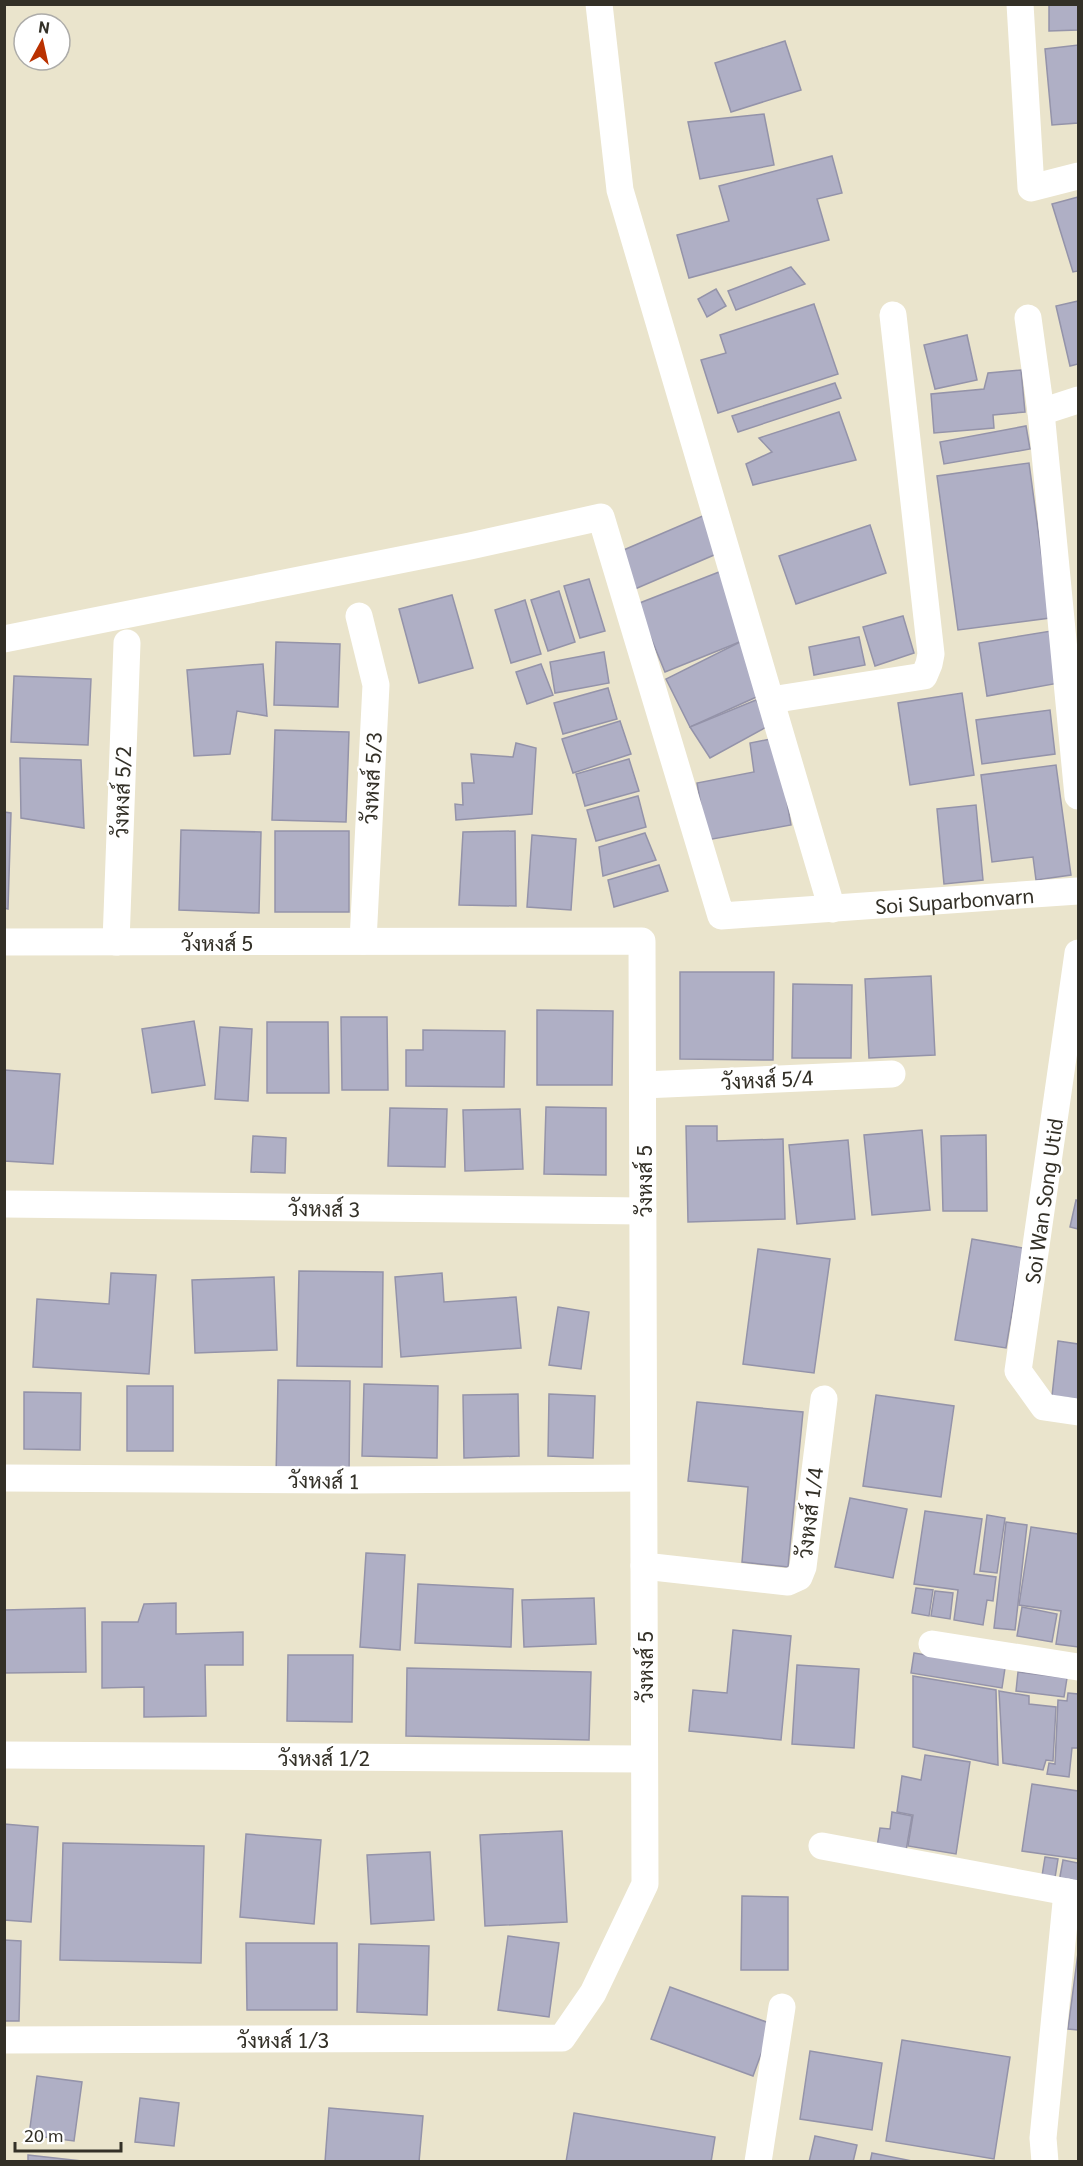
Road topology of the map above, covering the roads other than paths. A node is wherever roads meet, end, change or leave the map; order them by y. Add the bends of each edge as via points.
1 (599, 4) edge
2 (1020, 4) edge
3 (1078, 176) edge
4 (893, 315) dead end
5 (1028, 318) dead end
6 (1078, 400) edge
7 (1041, 412) junction
8 (359, 616) dead end
9 (4, 639) edge
10 (127, 643) dead end
11 (1073, 673) edge
12 (771, 699) junction
13 (1078, 796) edge
14 (1078, 891) edge
15 (832, 909) junction
16 (363, 941) junction
17 (4, 942) edge
18 (116, 942) junction
19 (1078, 953) edge
20 (892, 1074) dead end
21 (643, 1085) junction
22 (4, 1204) edge
23 (643, 1211) junction
24 (824, 1399) dead end
25 (1078, 1412) edge
26 (4, 1478) edge
27 (644, 1478) junction
28 (644, 1566) junction
29 (932, 1644) dead end
30 (1078, 1667) edge
31 (4, 1755) edge
32 (644, 1759) junction
33 (822, 1845) dead end
34 (1073, 1893) edge
35 (782, 2007) dead end
36 (562, 2038) joint
37 (4, 2040) edge
38 (758, 2162) edge
39 (1045, 2162) edge

1 - 12 street via 620,190
2 - 3 street via 1031,188
4 - 12 street via 931,654 929,664 924,676
5 - 7 street
6 - 7 street
7 - 11 street
8 - 16 street, วังหงส์ 5/3 via 376,685
9 - 15 street, Soi Suparbonvarn via 601,517 721,916
10 - 18 street, วังหงส์ 5/2
11 - 13 street
12 - 15 street
14 - 15 street, Soi Suparbonvarn
16 - 18 street, วังหงส์ 5
16 - 21 street, วังหงส์ 5 via 642,941
17 - 18 street, วังหงส์ 5
19 - 25 street, Soi Wan Song Utid via 1018,1371 1044,1407
20 - 21 street, วังหงส์ 5/4
21 - 23 street, วังหงส์ 5
22 - 23 street, วังหงส์ 3
23 - 27 street, วังหงส์ 5
24 - 28 street, วังหงส์ 1/4 via 799,1577 788,1582
26 - 27 street, วังหงส์ 1
27 - 28 street, วังหงส์ 5
28 - 32 street, วังหงส์ 5
29 - 30 street
31 - 32 street, วังหงส์ 1/2
32 - 36 street, วังหงส์ 5 via 645,1884 593,1993
33 - 34 street
34 - 39 street via 1043,2138
35 - 38 street
36 - 37 street, วังหงส์ 1/3

